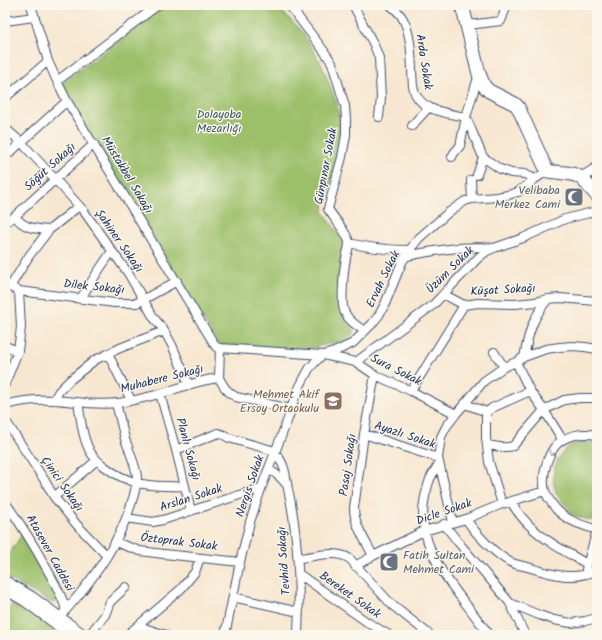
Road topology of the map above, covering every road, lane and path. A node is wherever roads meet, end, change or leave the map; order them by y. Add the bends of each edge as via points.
1 (31, 5) edge
2 (158, 5) edge
3 (289, 5) edge
4 (353, 5) edge
5 (390, 5) edge
6 (462, 5) edge
7 (507, 5) edge
8 (34, 17) junction
9 (5, 21) edge
10 (468, 25) junction
11 (48, 61) junction
12 (479, 74) junction
13 (56, 81) junction
14 (5, 98) edge
15 (67, 101) junction
16 (429, 107) junction
17 (379, 117) dead end
18 (466, 117) junction
19 (412, 126) dead end
20 (5, 128) edge
21 (22, 143) junction
22 (94, 144) junction
23 (5, 157) edge
24 (452, 157) dead end
25 (483, 157) junction
26 (597, 168) edge
27 (547, 172) junction
28 (581, 178) junction
29 (54, 179) junction
30 (535, 179) junction
31 (597, 195) edge
32 (472, 199) junction
33 (79, 206) junction
34 (597, 211) edge
35 (15, 216) junction
36 (5, 223) edge
37 (49, 230) junction
38 (349, 243) junction
39 (494, 248) junction
40 (112, 251) junction
41 (408, 253) junction
42 (177, 281) junction
43 (7, 287) edge
44 (19, 291) junction
45 (443, 294) junction
46 (81, 298) junction
47 (549, 298) junction
48 (144, 300) junction
49 (597, 301) edge
50 (464, 305) junction
51 (164, 331) junction
52 (365, 331) junction
53 (5, 346) edge
54 (220, 348) junction
55 (597, 349) edge
56 (18, 351) junction
57 (494, 352) dead end
58 (108, 354) junction
59 (323, 355) junction
60 (524, 357) junction
61 (356, 362) junction
62 (516, 362) junction
63 (504, 367) junction
64 (375, 375) junction
65 (219, 378) junction
66 (5, 384) edge
67 (189, 385) junction
68 (411, 391) junction
69 (530, 391) junction
70 (160, 394) junction
71 (597, 398) edge
72 (54, 400) junction
73 (131, 400) junction
74 (78, 402) junction
75 (116, 403) junction
76 (465, 404) junction
77 (5, 405) edge
78 (291, 410) junction
79 (544, 410) junction
80 (486, 412) junction
81 (456, 414) junction
82 (5, 420) edge
83 (364, 434) junction
84 (597, 435) edge
85 (562, 440) junction
86 (487, 445) junction
87 (176, 450) junction
88 (275, 452) junction
89 (97, 460) junction
90 (438, 461) junction
91 (268, 470) junction
92 (137, 483) junction
93 (287, 485) junction
94 (185, 486) junction
95 (261, 488) junction
96 (545, 491) junction
97 (54, 497) junction
98 (5, 502) edge
99 (506, 503) junction
100 (191, 512) junction
101 (126, 518) junction
102 (466, 518) junction
103 (453, 522) junction
104 (444, 524) junction
105 (597, 530) edge
106 (424, 531) junction
107 (115, 542) junction
108 (107, 556) junction
109 (373, 556) junction
110 (200, 558) junction
111 (298, 558) junction
112 (240, 562) junction
113 (587, 564) junction
114 (355, 566) junction
115 (597, 570) edge
116 (299, 574) junction
117 (585, 574) junction
118 (5, 581) edge
119 (126, 587) dead end
120 (5, 589) edge
121 (233, 597) junction
122 (510, 604) junction
123 (299, 612) junction
124 (63, 614) junction
125 (597, 618) edge
126 (138, 626) junction
127 (488, 634) edge
128 (71, 635) edge
129 (84, 635) edge
130 (88, 635) edge
131 (127, 635) edge
132 (166, 635) edge
133 (225, 635) edge
134 (298, 635) edge
135 (389, 635) edge
136 (430, 635) edge
137 (526, 635) edge

1 - 8 street, Müstakbel Sokağı
2 - 13 street
3 - 38 street, Günpınar Sokak via 332,63 345,106 346,135 328,209
4 - 17 street via 379,58
5 - 16 street, Arda Sokak via 403,19 408,33 414,91
6 - 10 main road
7 - 10 street via 501,21
8 - 9 street
8 - 11 street, Müstakbel Sokağı
10 - 12 main road
11 - 13 street, Müstakbel Sokağı
11 - 14 street
12 - 18 street
12 - 27 main road via 489,91 518,107
13 - 15 street, Müstakbel Sokağı
15 - 21 street
15 - 22 street, Müstakbel Sokağı
16 - 18 street, Arda Sokak via 442,113
16 - 19 street
18 - 24 street via 460,146
18 - 25 street
20 - 21 street, Şahiner Sokağı
21 - 23 street
21 - 29 street, Şahiner Sokağı
22 - 29 street, Söğüt Sokağı
22 - 42 street, Müstakbel Sokağı
25 - 30 street via 500,169 525,174
25 - 32 street via 474,178
26 - 28 street
27 - 28 main road via 571,174
27 - 30 street, Ervah Sokak
28 - 31 main road
29 - 33 street, Şahiner Sokağı
29 - 35 street, Söğüt Sokağı
30 - 32 street, Ervah Sokak via 518,192
32 - 41 street, Ervah Sokak via 449,212 419,238
33 - 37 street
33 - 40 street, Şahiner Sokağı
34 - 39 street, Üzüm Sokak via 575,221 565,219
35 - 36 street, Söğüt Sokağı
35 - 37 street via 18,222 26,226
37 - 43 street
38 - 41 street
38 - 52 street via 344,312
39 - 41 street via 477,246
39 - 45 street, Üzüm Sokak via 479,257
40 - 46 street
40 - 48 street, Şahiner Sokağı
41 - 52 street, Ervah Sokak via 379,315
42 - 48 street, Dilek Sokağı
42 - 54 street, Müstakbel Sokağı via 216,347
43 - 44 street, Dilek Sokağı
44 - 46 street, Dilek Sokağı
44 - 56 street via 21,327
45 - 50 street
45 - 61 street, Üzüm Sokak via 433,305
46 - 48 street, Dilek Sokağı via 115,303 136,303
47 - 49 street, Küşat Sokağı
47 - 50 street, Küşat Sokağı via 515,304
47 - 60 street via 534,319
48 - 51 street, Şahiner Sokağı
50 - 68 street, Küşat Sokağı
51 - 58 street
51 - 67 street, Şahiner Sokağı
52 - 59 street, Ervah Sokak via 354,343
53 - 56 street
54 - 59 street
54 - 65 street
55 - 60 street via 585,346 560,347
56 - 66 street
57 - 63 street
58 - 72 street via 95,360 70,380
58 - 73 street
59 - 61 street, Sura Sokak
59 - 78 street, Nergis Sokak via 309,369
60 - 62 street
61 - 64 street, Sura Sokak
62 - 63 street
62 - 69 street
63 - 76 street via 484,381
64 - 68 street, Sura Sokak
64 - 83 street, Pasaj Sokağı
65 - 67 street, Muhabere Sokağı
65 - 78 street, Muhabere Sokağı via 229,393 236,397
67 - 70 street, Muhabere Sokağı
68 - 81 street, Sura Sokak
69 - 79 street
69 - 80 street
70 - 73 street, Muhabere Sokağı
70 - 87 street, Planlı Sokağı
71 - 79 street via 564,400
72 - 74 street, Muhabere Sokağı
72 - 77 street, Muhabere Sokağı
73 - 75 street, Muhabere Sokağı
74 - 75 street, Muhabere Sokağı
74 - 89 street via 84,437
75 - 92 street via 137,475
76 - 80 street
76 - 81 street
78 - 88 street, Nergis Sokak
79 - 85 street
79 - 86 street via 513,446 504,448
80 - 86 street
81 - 90 street via 441,437
82 - 97 street, Çinici Sokağı
83 - 90 street, Ayazlı Sokak
83 - 109 street, Pasaj Sokağı via 354,514
84 - 85 street via 575,435
85 -> 96 street via 546,463
86 - 99 street via 489,462
87 - 88 street via 218,433
87 - 94 street, Planlı Sokağı
88 - 91 street, Nergis Sokak
88 - 93 street, Tevhid Sokağı via 286,471
89 - 92 street via 108,470
89 - 97 street
90 - 103 street
90 - 106 street via 423,500
91 - 93 street via 279,475
91 - 95 street, Nergis Sokak
92 - 94 street
92 - 101 street
93 - 111 street, Tevhid Sokağı
94 - 100 street, Planlı Sokağı
95 - 100 street, Arslan Sokak
95 - 112 street, Nergis Sokak
96 - 99 street, Dicle Sokak
96 - 105 street via 557,510 566,518
97 - 108 street, Çinici Sokağı via 76,525
98 - 124 street, Atasever Caddesi via 38,551 62,596
99 - 102 street, Dicle Sokak
99 - 113 street via 538,534
100 - 101 street, Arslan Sokak via 153,522
101 - 107 street
102 - 103 street, Dicle Sokak
102 - 117 street via 472,528 497,553 510,562 566,577
103 - 104 street, Dicle Sokak
104 - 106 street, Dicle Sokak
104 - 122 street
105 - 113 street
106 - 109 street, Dicle Sokak
106 - 127 street via 429,547 451,586
107 - 108 street
107 - 110 street, Öztoprak Sokak via 140,551
108 - 124 street via 89,584
109 - 114 street, Dicle Sokak
110 - 112 street, Öztoprak Sokak
110 - 126 street via 196,572 181,589
111 - 114 street via 338,554 350,559
111 - 116 street, Tevhid Sokağı
112 - 121 street, Nergis Sokak
113 - 117 street
114 - 136 street via 392,605
115 - 117 street
116 - 123 street, Tevhid Sokağı
116 - 135 street, Bereket Sokak
118 - 124 street
119 - 130 street via 110,602 105,615
120 - 128 street via 26,601
121 - 123 street
121 - 133 street, Nergis Sokak
122 - 125 street via 554,620 571,623
122 - 137 street
123 - 134 street, Tevhid Sokağı
124 - 129 street
126 - 131 street
126 - 132 street

